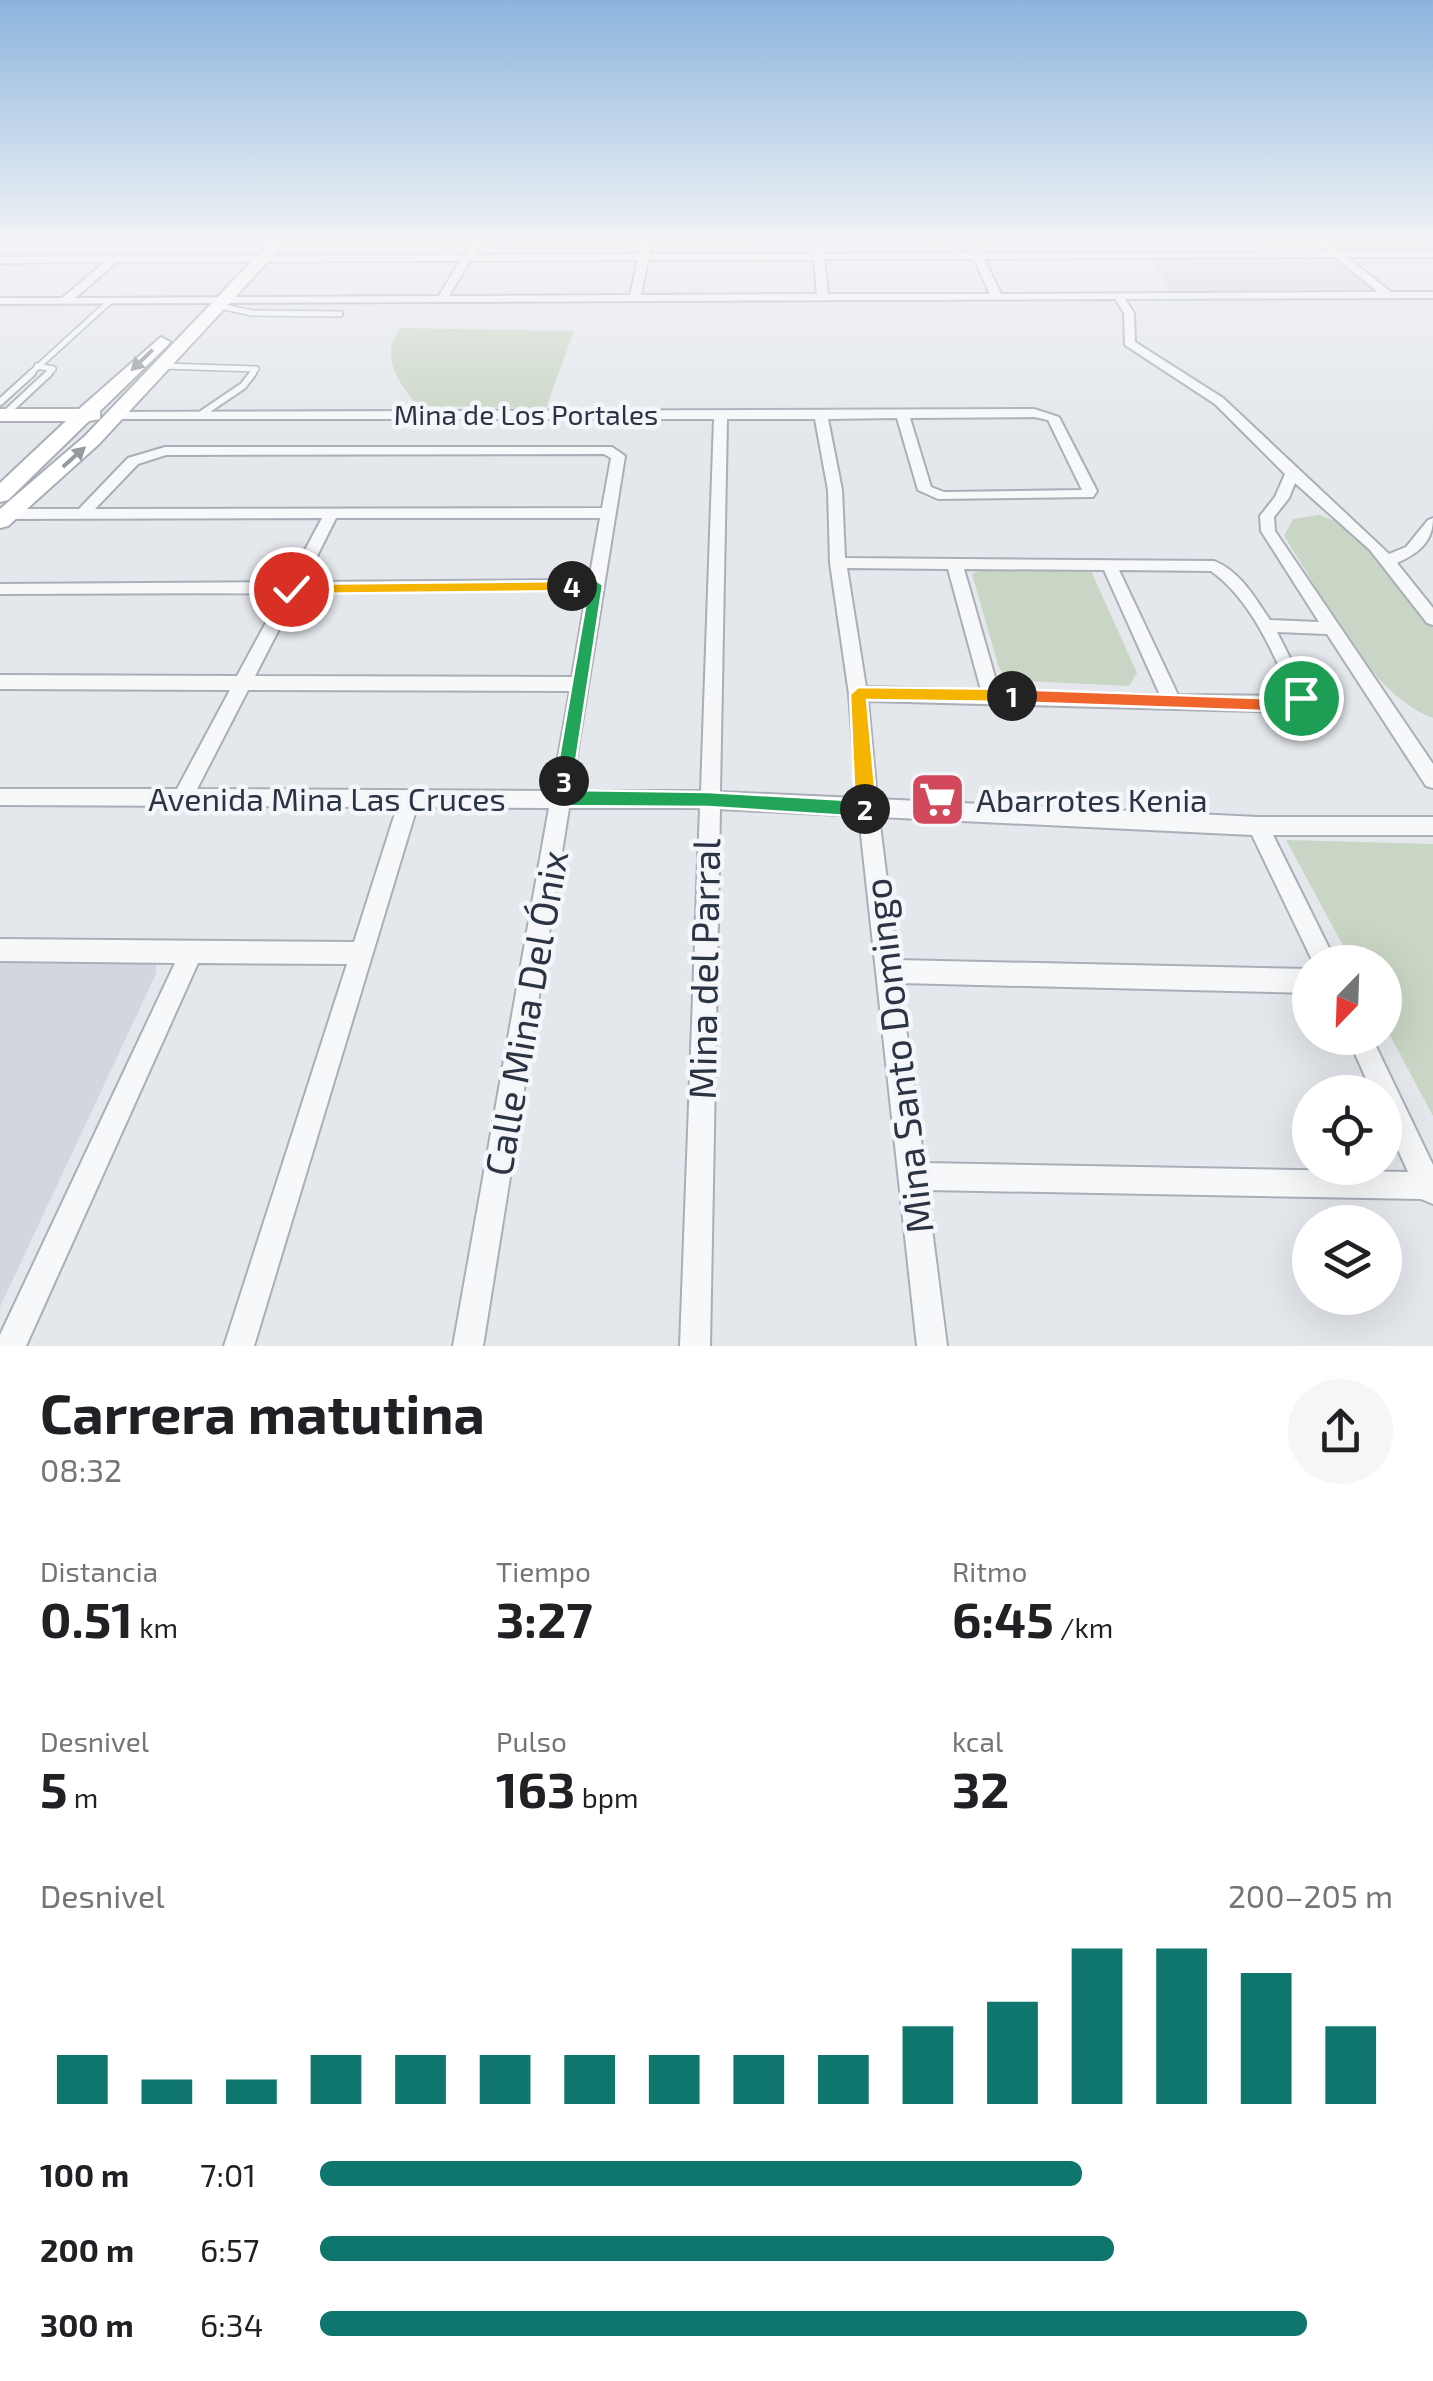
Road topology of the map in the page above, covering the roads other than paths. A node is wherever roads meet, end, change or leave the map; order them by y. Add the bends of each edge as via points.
1 (106, 305) edge
2 (214, 305) edge
3 (214, 305) edge
4 (223, 305) edge
5 (1124, 305) edge
6 (340, 314) dead end
7 (37, 366) junction
8 (163, 366) junction
9 (1, 411) edge
10 (721, 413) junction
11 (86, 414) junction
12 (200, 414) junction
13 (902, 414) junction
14 (116, 415) junction
15 (821, 415) junction
16 (1292, 473) junction
17 (2, 511) edge
18 (607, 513) junction
19 (331, 514) junction
20 (82, 515) junction
21 (1433, 522) edge
22 (1388, 562) junction
23 (954, 563) junction
24 (1108, 563) junction
25 (838, 564) junction
26 (596, 585) junction
27 (0, 589) edge
28 (291, 589) junction
29 (1433, 620) edge
30 (1264, 626) junction
31 (1332, 628) junction
32 (247, 681) junction
33 (0, 682) edge
34 (580, 684) junction
35 (858, 694) junction
36 (991, 695) junction
37 (1171, 700) junction
38 (1433, 780) edge
39 (0, 797) edge
40 (410, 798) junction
41 (561, 798) junction
42 (182, 799) junction
43 (708, 800) junction
44 (868, 809) junction
45 (1258, 826) junction
46 (1433, 826) edge
47 (1317, 945) edge
48 (0, 950) edge
49 (361, 952) junction
50 (191, 953) junction
51 (886, 971) junction
52 (1292, 981) edge
53 (1368, 1055) edge
54 (911, 1176) junction
55 (1430, 1191) edge
56 (10, 1346) edge
57 (239, 1346) edge
58 (468, 1346) edge
59 (695, 1346) edge
60 (932, 1346) edge

1 - 7 lane
2 - 8 main road
3 -> 11 main road
4 - 6 lane
5 - 16 street via 1129,343 1219,400
7 - 9 lane
7 - 9 lane via 54,370
8 - 12 lane via 256,369 243,386
8 - 14 main road
9 - 11 main road
10 - 12 street, Mina de Los Portales
10 - 15 street, Mina de Los Portales
10 - 43 street, Mina del Parral
11 - 14 main road
11 - 17 main road
12 - 14 street, Mina de Los Portales
13 - 13 street, Mina de Los Portales via 924,490 1090,491 1047,414
13 - 15 street, Mina de Los Portales
17 -> 14 main road
15 - 25 street, Mina Santo Domingo via 835,490
16 - 22 street
16 - 31 street via 1267,516 1268,531
17 - 20 street
18 - 19 street
18 - 20 street, Calle Mina Del Ónix via 618,459 607,450 165,451 133,462
18 - 26 street, Calle Mina Del Ónix
19 - 20 street
19 - 28 street
21 - 22 street via 1411,551
22 - 29 street
23 - 24 street
23 - 25 street
23 - 36 street
24 - 30 street via 1214,566 1227,573
24 - 37 street
25 - 35 street, Mina Santo Domingo
26 - 28 street
26 - 34 street, Calle Mina Del Ónix
27 - 28 street
28 - 32 street
30 - 31 street
30 - 37 street via 1300,703
31 - 38 street
32 - 33 street
32 - 34 street
32 - 42 street
34 - 41 street, Calle Mina Del Ónix
35 - 36 street
35 - 44 street, Mina Santo Domingo
36 - 37 street
39 - 42 street, Avenida Mina Las Cruces
40 - 41 street, Avenida Mina Las Cruces
40 - 42 street, Avenida Mina Las Cruces
40 - 49 street
41 - 43 street, Avenida Mina Las Cruces
41 - 58 street, Calle Mina Del Ónix
43 - 44 street, Avenida Mina Las Cruces
43 - 59 street, Mina del Parral
44 - 45 street, Avenida Mina Las Cruces
44 - 51 street, Mina Santo Domingo
45 - 46 street, Avenida Mina Las Cruces
45 - 47 street
48 - 50 street
49 - 50 street
49 - 57 street
50 - 56 street
51 - 52 street
51 - 54 street, Mina Santo Domingo
53 - 55 street
54 - 55 street
54 - 60 street, Mina Santo Domingo

